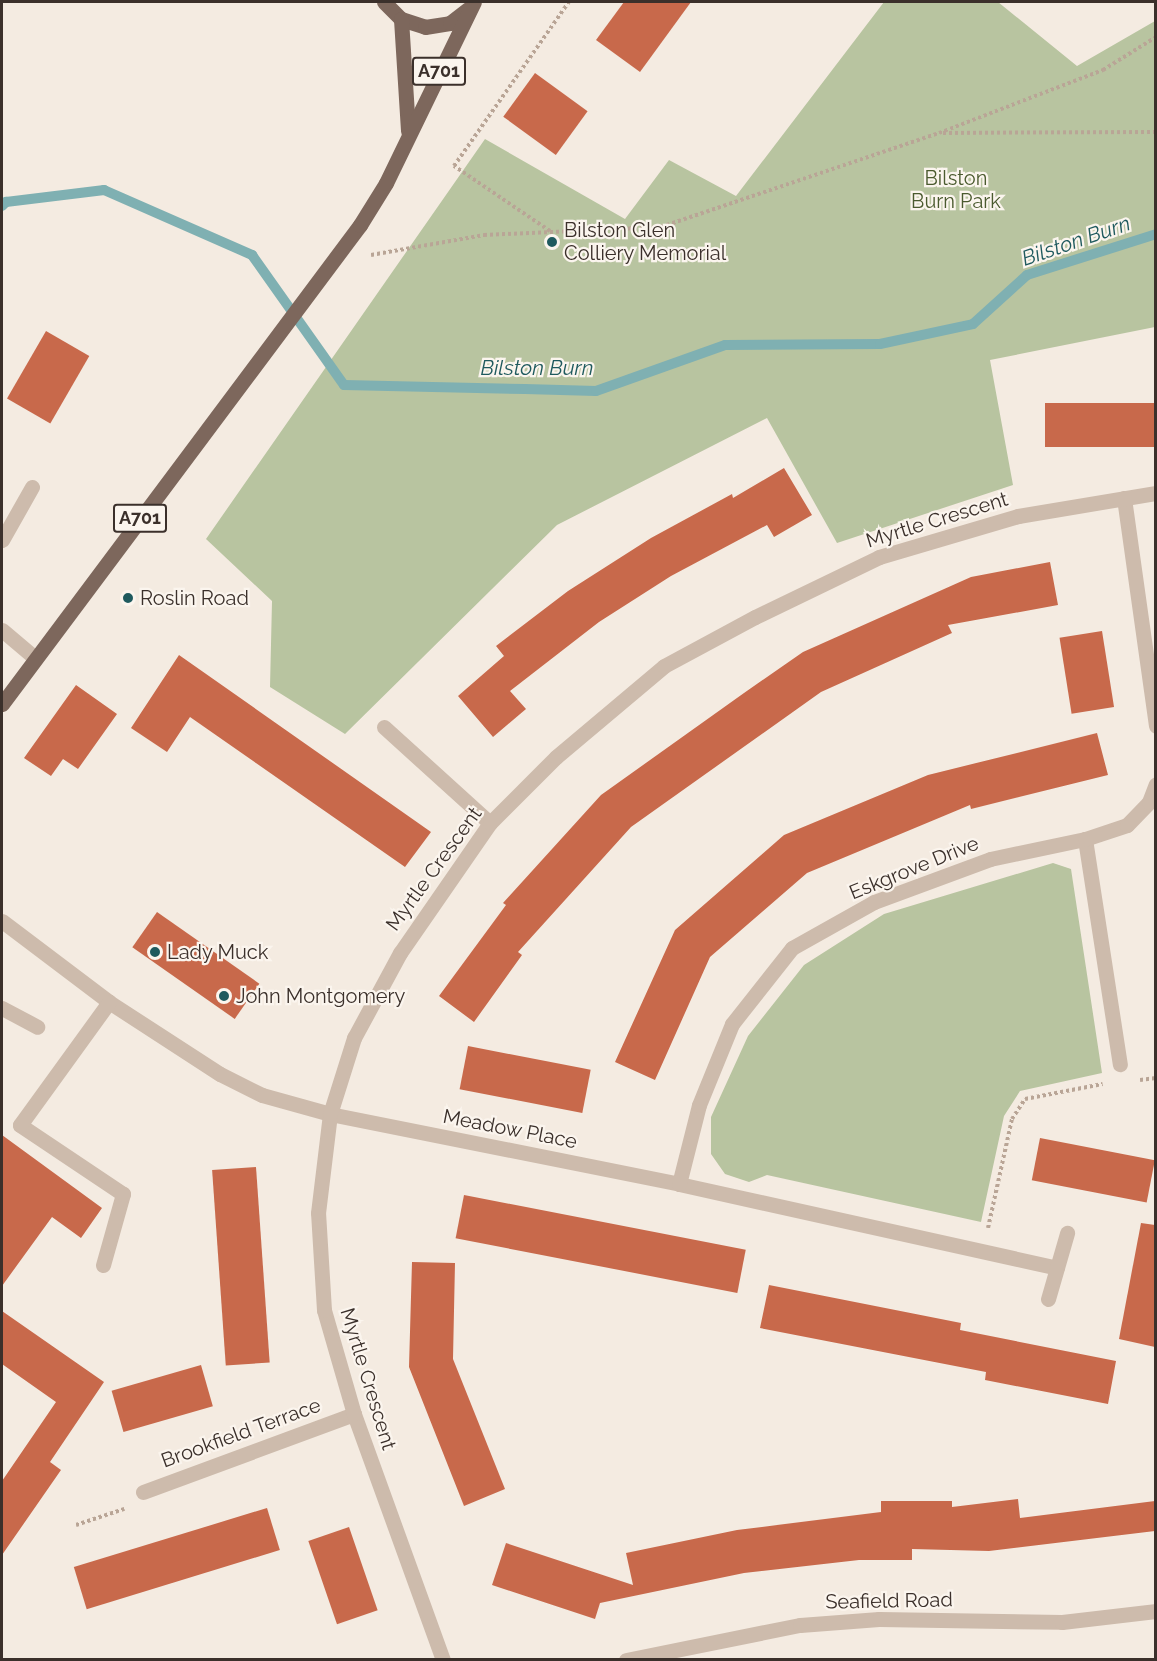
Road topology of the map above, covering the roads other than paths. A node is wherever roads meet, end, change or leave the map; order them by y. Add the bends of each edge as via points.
1 (384, 2) edge
2 (472, 4) edge
3 (401, 19) junction
4 (408, 134) junction
5 (32, 487) dead end
6 (1155, 493) edge
7 (1124, 498) junction
8 (2, 540) edge
9 (2, 630) edge
10 (35, 658) junction
11 (2, 704) edge
12 (1155, 726) edge
13 (384, 727) dead end
14 (1155, 784) edge
15 (490, 823) junction
16 (1085, 839) junction
17 (2, 921) edge
18 (109, 1002) junction
19 (2, 1008) edge
20 (37, 1027) dead end
21 (1120, 1064) dead end
22 (330, 1114) junction
23 (679, 1184) junction
24 (1067, 1233) dead end
25 (103, 1265) dead end
26 (1057, 1268) junction
27 (1048, 1299) dead end
28 (354, 1414) junction
29 (143, 1492) road end
30 (1155, 1611) edge
31 (443, 1659) edge
32 (626, 1659) edge

1 - 3 main road
2 - 3 main road via 450,23 425,27
2 - 4 main road, A701
3 - 4 main road, A701
4 - 10 main road, A701 via 386,183 360,225
5 - 8 street
6 - 7 street, Myrtle Crescent
7 - 12 street
7 - 15 street, Myrtle Crescent via 1018,516 879,557 755,617 664,666 556,757
9 - 10 street
10 - 11 main road, A701
13 - 15 street
14 - 16 street, Eskgrove Drive via 1149,802 1127,825
15 - 22 street, Myrtle Crescent via 400,953 354,1038
16 - 21 street
16 - 23 street, Eskgrove Drive via 990,859 874,902 792,948 732,1024 699,1106
17 - 18 street, Meadow Place
18 - 22 street, Meadow Place via 220,1074 262,1095
18 - 25 street via 20,1125 123,1194
19 - 20 street
22 - 23 street, Meadow Place
22 - 28 street, Myrtle Crescent via 318,1213 324,1310
23 - 26 street, Meadow Place
24 - 26 street
26 - 27 street
28 - 29 street, Brookfield Terrace
28 - 31 street, Myrtle Crescent
30 - 32 street, Seafield Road via 1062,1622 879,1619 800,1625

